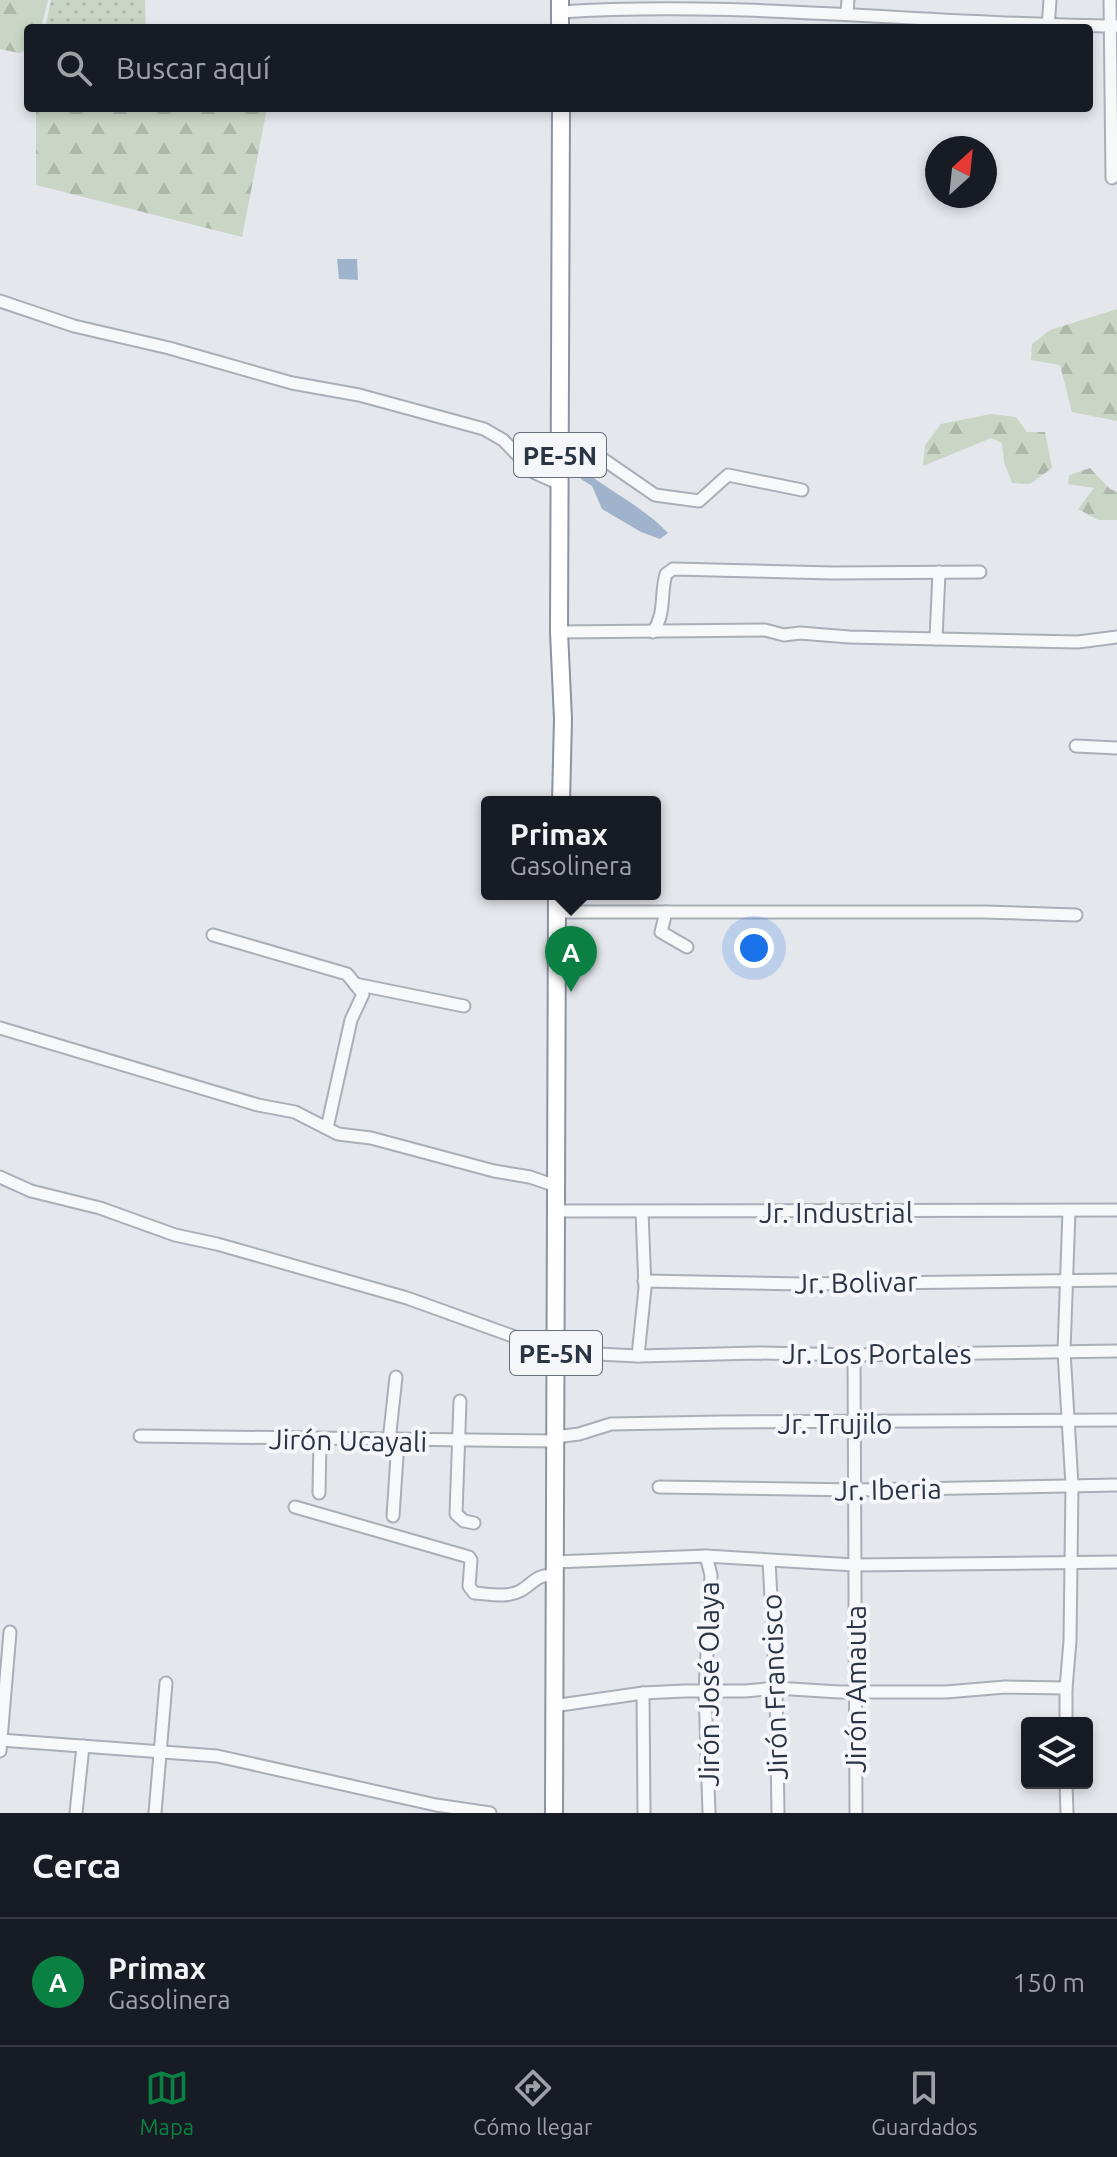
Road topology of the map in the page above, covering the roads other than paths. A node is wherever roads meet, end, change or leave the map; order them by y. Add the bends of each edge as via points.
1 (1050, 0) edge
2 (1110, 0) edge
3 (648, 4) edge
4 (712, 4) edge
5 (780, 4) edge
6 (848, 6) edge
7 (560, 13) edge
8 (1028, 24) edge
9 (1048, 24) edge
10 (1113, 26) edge
11 (561, 112) edge
12 (1112, 178) dead end
13 (0, 301) edge
14 (560, 446) junction
15 (560, 484) junction
16 (802, 490) dead end
17 (939, 572) junction
18 (980, 572) dead end
19 (559, 632) junction
20 (653, 632) junction
21 (1117, 637) edge
22 (936, 639) junction
23 (1076, 746) dead end
24 (1117, 748) edge
25 (561, 796) edge
26 (557, 900) edge
27 (557, 912) junction
28 (666, 912) junction
29 (1076, 915) dead end
30 (213, 935) dead end
31 (687, 947) dead end
32 (355, 984) junction
33 (464, 1006) dead end
34 (0, 1028) edge
35 (327, 1128) junction
36 (0, 1177) edge
37 (556, 1186) junction
38 (1117, 1210) edge
39 (556, 1211) junction
40 (1069, 1211) junction
41 (642, 1212) junction
42 (1117, 1280) edge
43 (644, 1281) junction
44 (1067, 1281) junction
45 (556, 1347) junction
46 (1064, 1351) junction
47 (1117, 1351) edge
48 (854, 1355) junction
49 (638, 1356) junction
50 (396, 1377) dead end
51 (460, 1401) dead end
52 (1117, 1420) edge
53 (1069, 1421) junction
54 (855, 1423) junction
55 (140, 1436) dead end
56 (555, 1439) junction
57 (320, 1440) junction
58 (393, 1441) junction
59 (459, 1442) junction
60 (1072, 1485) junction
61 (1117, 1485) edge
62 (659, 1487) dead end
63 (855, 1490) junction
64 (319, 1493) dead end
65 (295, 1507) dead end
66 (393, 1516) dead end
67 (474, 1523) dead end
68 (706, 1556) junction
69 (769, 1561) junction
70 (1069, 1562) junction
71 (1117, 1562) edge
72 (854, 1565) junction
73 (554, 1569) junction
74 (10, 1632) dead end
75 (166, 1683) dead end
76 (776, 1688) junction
77 (1066, 1688) junction
78 (705, 1691) junction
79 (855, 1692) junction
80 (643, 1693) junction
81 (553, 1706) junction
82 (1066, 1717) edge
83 (0, 1740) edge
84 (83, 1746) junction
85 (0, 1751) edge
86 (160, 1752) junction
87 (1066, 1789) edge
88 (76, 1813) edge
89 (155, 1813) edge
90 (490, 1813) edge
91 (554, 1813) edge
92 (644, 1813) edge
93 (709, 1813) edge
94 (778, 1813) edge
95 (856, 1813) edge
96 (1067, 1813) edge

1 - 9 street
2 - 10 street
3 - 4 street
3 - 7 street
4 - 5 street
5 - 6 street
6 - 8 street
10 - 12 street
11 - 14 highway, PE-5N
13 - 15 street via 74,326 484,429 503,440 535,473
14 - 15 highway, PE-5N
14 - 16 street via 597,455 655,495 699,501 728,475
15 - 19 highway, PE-5N
17 - 18 street
17 - 20 street via 673,569 666,574 664,608
17 - 22 street
19 - 20 street
19 - 25 highway, PE-5N
20 - 22 street via 765,630
21 - 22 street via 1078,642
23 - 24 street
26 - 27 highway, PE-5N
27 - 28 street
27 - 37 highway, PE-5N
28 - 29 street
28 - 31 street via 659,932
30 - 32 street via 347,974
32 - 33 street
32 - 35 street via 363,994 351,1020
34 - 35 street via 295,1112
35 - 37 street
36 - 45 street, Jr. Los Portales via 31,1191 407,1298
37 - 39 highway, PE-5N
38 - 40 street, Jr. Industrial
39 - 41 street, Jr. Industrial
39 - 45 highway, PE-5N
40 - 41 street, Jr. Industrial
40 - 44 street
41 - 43 street
42 - 44 street, Jr. Bolivar
43 - 44 street, Jr. Bolivar
43 - 49 street
44 - 46 street
45 - 49 street, Jr. Los Portales
45 - 56 highway, PE-5N
46 - 47 street, Jr. Los Portales
46 - 48 street, Jr. Los Portales
46 - 53 street
48 - 49 street, Jr. Los Portales
48 - 54 street, Jirón Amauta
50 - 58 street
51 - 59 street
52 - 53 street, Jr. Trujilo
53 - 54 street, Jr. Trujilo
53 - 60 street
54 - 56 street, Jr. Trujilo via 639,1422
54 - 63 street, Jirón Amauta
55 - 57 street, Jirón Ucayali
56 - 59 street, Jirón Ucayali
56 - 73 highway, PE-5N
57 - 58 street, Jirón Ucayali
57 - 64 street
58 - 59 street, Jirón Ucayali
58 - 66 street
59 - 67 street via 456,1514
60 - 61 street, Jr. Iberia
60 - 63 street, Jr. Iberia
60 - 70 street
62 - 63 street, Jr. Iberia
63 - 72 street, Jirón Amauta
65 - 73 street via 469,1557 474,1593 522,1591
68 - 69 street
68 - 73 street
68 - 78 street, Jirón José Olaya via 711,1598
69 - 72 street
69 - 76 street, Jirón Francisco
70 - 71 street
70 - 72 street
70 - 77 street
72 - 79 street, Jirón Amauta
73 - 81 highway, PE-5N
74 - 83 street
75 - 86 street
76 - 78 street
76 - 79 street
76 - 94 street, Jirón Francisco
77 - 79 street
77 - 82 street
78 - 80 street
78 - 93 street, Jirón José Olaya
79 - 95 street, Jirón Amauta
80 - 81 street
80 - 92 street
81 - 91 highway, PE-5N
83 - 84 street
83 - 85 street
84 - 86 street
84 - 88 street
86 - 89 street
86 - 90 street via 217,1756
87 - 96 street

